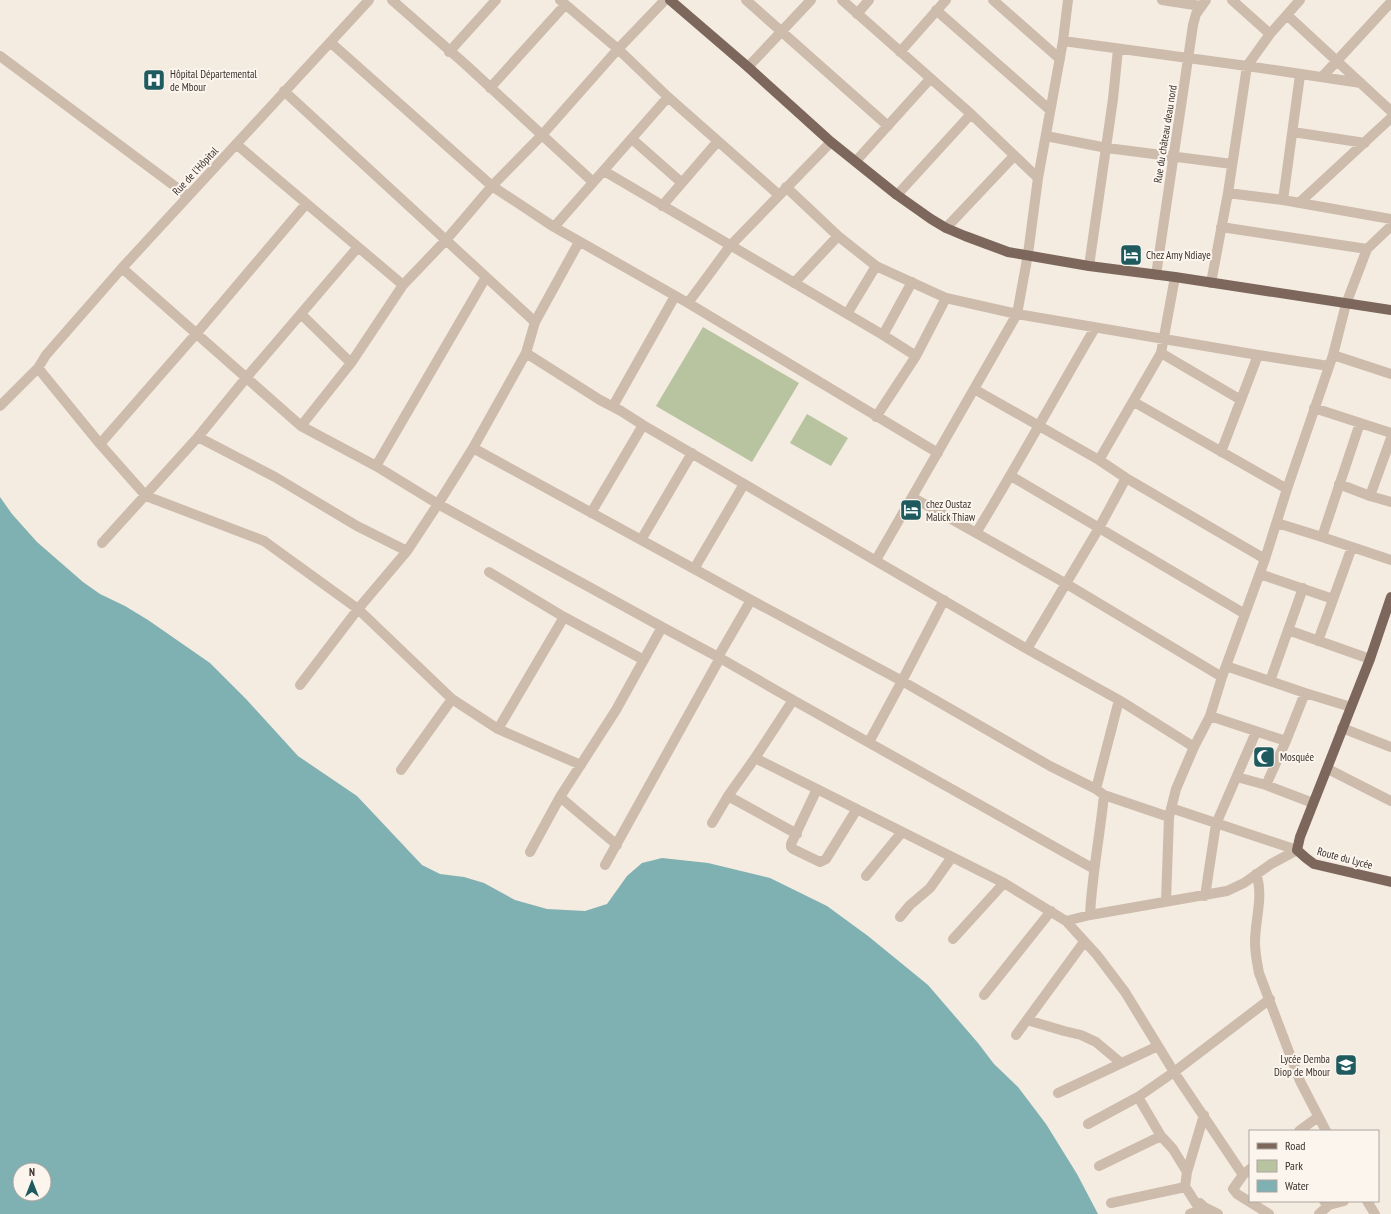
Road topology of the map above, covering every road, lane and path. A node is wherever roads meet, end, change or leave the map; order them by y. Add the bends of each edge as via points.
1 (368, 0) edge
2 (392, 0) edge
3 (496, 0) edge
4 (665, 0) edge
5 (670, 0) edge
6 (746, 0) edge
7 (811, 0) edge
8 (842, 0) edge
9 (869, 0) edge
10 (946, 0) edge
11 (993, 0) edge
12 (1068, 0) edge
13 (1162, 0) edge
14 (1232, 0) edge
15 (1300, 0) edge
16 (563, 2) edge
17 (1391, 2) edge
18 (1204, 3) edge
19 (936, 10) junction
20 (857, 14) junction
21 (1287, 15) junction
22 (781, 32) junction
23 (1270, 34) junction
24 (1063, 41) junction
25 (330, 42) junction
26 (618, 49) junction
27 (1118, 49) junction
28 (449, 52) junction
29 (900, 52) junction
30 (0, 56) edge
31 (1188, 58) junction
32 (1060, 59) junction
33 (1337, 62) junction
34 (1247, 66) junction
35 (748, 67) junction
36 (1300, 75) junction
37 (1322, 77) junction
38 (930, 79) junction
39 (1361, 83) junction
40 (490, 88) junction
41 (284, 91) junction
42 (668, 96) junction
43 (1389, 105) edge
44 (1050, 110) junction
45 (971, 114) junction
46 (1391, 118) edge
47 (888, 126) junction
48 (1293, 132) junction
49 (542, 135) junction
50 (1046, 136) junction
51 (632, 139) junction
52 (718, 141) junction
53 (831, 142) junction
54 (1365, 143) junction
55 (236, 144) junction
56 (1106, 148) junction
57 (1014, 156) junction
58 (1173, 156) junction
59 (856, 161) junction
60 (1232, 164) junction
61 (604, 172) junction
62 (1038, 178) junction
63 (593, 182) junction
64 (682, 183) junction
65 (492, 186) junction
66 (782, 191) junction
67 (1228, 193) junction
68 (897, 195) junction
69 (188, 196) junction
70 (1283, 200) junction
71 (1299, 203) junction
72 (306, 204) junction
73 (662, 206) junction
74 (1391, 219) edge
75 (1391, 226) edge
76 (1221, 227) junction
77 (554, 228) junction
78 (946, 228) junction
79 (838, 236) junction
80 (446, 240) junction
81 (579, 242) junction
82 (730, 246) junction
83 (358, 247) junction
84 (1367, 249) junction
85 (1028, 254) junction
86 (876, 266) junction
87 (1089, 266) junction
88 (122, 268) junction
89 (1156, 275) junction
90 (486, 277) junction
91 (1175, 277) junction
92 (912, 282) junction
93 (794, 283) junction
94 (1211, 283) junction
95 (403, 285) junction
96 (675, 296) junction
97 (946, 298) junction
98 (688, 303) junction
99 (1346, 304) junction
100 (1391, 310) edge
101 (301, 314) junction
102 (847, 314) junction
103 (1017, 314) junction
104 (535, 322) junction
105 (1095, 328) junction
106 (196, 334) junction
107 (883, 335) junction
108 (1164, 340) junction
109 (526, 353) junction
110 (1161, 353) junction
111 (1258, 355) junction
112 (1333, 355) junction
113 (916, 356) junction
114 (351, 363) junction
115 (39, 364) junction
116 (1329, 366) junction
117 (1391, 374) edge
118 (246, 378) junction
119 (974, 389) junction
120 (1241, 400) junction
121 (1134, 402) junction
122 (0, 406) edge
123 (613, 406) junction
124 (1314, 408) junction
125 (876, 417) junction
126 (1360, 423) junction
127 (643, 425) junction
128 (301, 426) junction
129 (1038, 426) junction
130 (1391, 433) edge
131 (198, 437) junction
132 (1391, 438) edge
133 (100, 444) junction
134 (473, 448) junction
135 (1221, 452) junction
136 (692, 453) junction
137 (938, 453) junction
138 (1099, 460) junction
139 (376, 466) junction
140 (1011, 476) junction
141 (1126, 478) junction
142 (744, 484) junction
143 (1339, 484) junction
144 (1287, 489) junction
145 (146, 496) junction
146 (1370, 496) junction
147 (912, 498) junction
148 (1391, 502) edge
149 (438, 504) junction
150 (592, 513) junction
151 (1277, 523) junction
152 (1099, 528) junction
153 (976, 533) junction
154 (1322, 537) junction
155 (641, 540) junction
156 (102, 543) dead end
157 (1352, 547) junction
158 (407, 551) junction
159 (1265, 559) junction
160 (876, 560) junction
161 (1391, 560) edge
162 (694, 570) junction
163 (489, 572) dead end
164 (1260, 574) junction
165 (1065, 583) junction
166 (1303, 588) junction
167 (1391, 597) edge
168 (1333, 599) junction
169 (751, 600) junction
170 (944, 600) junction
171 (358, 609) junction
172 (1245, 614) junction
173 (564, 617) junction
174 (1388, 619) edge
175 (662, 627) junction
176 (1288, 630) junction
177 (1318, 641) junction
178 (1027, 649) junction
179 (719, 657) junction
180 (1370, 659) junction
181 (644, 660) junction
182 (1226, 666) junction
183 (1222, 677) junction
184 (902, 681) junction
185 (1270, 681) junction
186 (300, 685) dead end
187 (1305, 693) junction
188 (452, 699) junction
189 (793, 700) junction
190 (1119, 700) junction
191 (1351, 707) junction
192 (1210, 716) junction
193 (1342, 728) junction
194 (498, 729) junction
195 (1256, 732) junction
196 (1286, 741) junction
197 (869, 742) junction
198 (1194, 747) junction
199 (1391, 747) edge
200 (755, 758) junction
201 (581, 765) junction
202 (1328, 769) junction
203 (401, 770) dead end
204 (1237, 777) junction
205 (1266, 785) junction
206 (817, 790) junction
207 (1100, 792) junction
208 (728, 796) junction
209 (560, 797) junction
210 (1391, 801) edge
211 (1313, 803) junction
212 (857, 809) junction
213 (1170, 812) junction
214 (712, 823) dead end
215 (1216, 824) junction
216 (902, 832) junction
217 (797, 834) junction
218 (617, 845) junction
219 (1297, 850) junction
220 (530, 852) dead end
221 (952, 857) junction
222 (605, 865) dead end
223 (1094, 869) junction
224 (1256, 874) junction
225 (866, 876) dead end
226 (1391, 882) edge
227 (1004, 883) junction
228 (1205, 896) junction
229 (1166, 901) junction
230 (1051, 911) junction
231 (1090, 915) junction
232 (900, 917) dead end
233 (1066, 921) junction
234 (953, 939) dead end
235 (1084, 942) junction
236 (984, 995) dead end
237 (1270, 999) junction
238 (1027, 1020) junction
239 (1016, 1035) dead end
240 (1158, 1046) junction
241 (1121, 1064) junction
242 (1174, 1072) junction
243 (1058, 1093) dead end
244 (1138, 1098) junction
245 (1204, 1115) junction
246 (1318, 1117) junction
247 (1088, 1124) dead end
248 (1300, 1130) edge
249 (1325, 1130) edge
250 (1161, 1136) junction
251 (1099, 1166) dead end
252 (1187, 1172) junction
253 (1246, 1172) edge
254 (1185, 1187) junction
255 (1192, 1196) junction
256 (1249, 1202) edge
257 (1250, 1202) edge
258 (1368, 1202) edge
259 (1111, 1203) dead end
260 (1327, 1203) edge
261 (1202, 1212) edge
262 (1190, 1214) edge
263 (1218, 1214) edge
264 (1269, 1214) edge
265 (1319, 1214) edge
266 (1375, 1214) edge

1 - 25 street, Rue de l'Hôpital
2 - 28 street
3 - 28 street
4 - 26 street
5 - 35 main road
6 - 22 street
7 - 22 street
8 - 20 street
9 - 20 street
10 - 19 street
11 - 32 street
12 - 24 street
13 - 18 street
14 - 23 street
15 - 21 street
16 - 26 street
16 - 40 street
17 - 33 street
18 - 31 street, Rue du château deau nord via 1196,14
19 - 29 street
19 - 44 street
20 - 29 street
21 - 23 street
21 - 33 street
22 - 35 street
22 - 47 street
23 - 34 street
24 - 27 street
24 - 32 street
25 - 41 street, Rue de l'Hôpital
25 - 65 street
26 - 42 street
26 - 49 street
27 - 31 street
27 - 56 street
28 - 40 street
29 - 38 street
30 - 69 street
31 - 34 street
31 - 58 street, Rue du château deau nord
32 - 44 street
33 - 37 street
33 - 39 street
34 - 36 street
34 - 60 street
35 - 53 main road
36 - 37 street
36 - 48 street
37 - 39 street
38 - 45 street
38 - 47 street
39 - 43 street
40 - 49 street
41 - 55 street, Rue de l'Hôpital
41 - 80 street
42 - 51 street
42 - 52 street
44 - 50 street
45 - 57 street
45 - 68 street
46 - 54 street
47 - 59 street
48 - 54 street
48 - 70 street
49 - 63 street
49 - 65 street
50 - 56 street
50 - 62 street
51 - 61 street
51 - 64 street
52 - 64 street
52 - 66 street
53 - 59 main road
53 - 66 street
54 - 71 street
55 - 69 street, Rue de l'Hôpital
55 - 72 street
56 - 58 street
56 - 87 street
57 - 62 street
57 - 78 street
58 - 60 street
58 - 89 street, Rue du château deau nord
59 - 68 main road
60 - 67 street
61 - 63 street
61 - 73 street
62 - 85 street
63 - 77 street
64 - 73 street
65 - 77 street
65 - 80 street
66 - 79 street
66 - 82 street
67 - 70 street
67 - 76 street
68 - 78 main road
69 - 88 street, Rue de l'Hôpital
70 - 71 street
71 - 74 street
72 - 83 street
72 - 106 street
73 - 82 street
75 - 84 street
76 - 84 street
76 - 94 street
77 - 81 street
78 - 85 main road via 1008,252
79 - 86 street
79 - 93 street
80 - 90 street
80 - 95 street
81 - 96 street
81 - 104 street
82 - 93 street
82 - 98 street
83 - 95 street
83 - 101 street
84 - 99 street
85 - 87 main road
85 - 103 street
86 - 92 street
86 - 102 street
87 - 89 main road
88 - 106 street
88 - 115 street, Rue de l'Hôpital
89 - 91 main road
90 - 104 street
90 - 139 street
91 - 94 main road
91 - 108 street
92 - 97 street
92 - 107 street
93 - 102 street
94 - 99 main road
95 - 114 street
96 - 98 street
96 - 123 street
97 - 103 street
97 - 113 street
98 - 125 street
99 - 100 main road
99 - 112 street
101 - 114 street
101 - 118 street
102 - 107 street
103 - 105 street
103 - 119 street
104 - 109 street
105 - 108 street
105 - 129 street
106 - 118 street
106 - 133 street
107 - 113 street
108 - 110 street
108 - 111 street
109 - 123 street
109 - 134 street
110 - 120 street
110 - 121 street
111 - 116 street
111 - 120 street
112 - 116 street
112 - 117 street
113 - 125 street
114 - 128 street
115 - 122 street, Rue de l'Hôpital
115 - 133 street
116 - 124 street
118 - 128 street
118 - 131 street
119 - 129 street
119 - 137 street
120 - 135 street
121 - 135 street
121 - 138 street
123 - 127 street
124 - 126 street
124 - 144 street
125 - 137 street
126 - 130 street
126 - 143 street
127 - 136 street
127 - 150 street
128 - 139 street
129 - 138 street
129 - 140 street
131 - 145 street
131 - 158 street
132 - 146 street
133 - 145 street
134 - 149 street
134 - 150 street
135 - 144 street
136 - 142 street
136 - 155 street
137 - 147 street
138 - 141 street
139 - 149 street
140 - 152 street
140 - 153 street
141 - 152 street
141 - 159 street
142 - 160 street
142 - 162 street
143 - 146 street
143 - 154 street
144 - 151 street
145 - 156 street
145 - 171 street via 264,541
146 - 148 street
147 - 153 street
147 - 160 street
149 - 158 street
149 - 175 street
150 - 155 street
151 - 154 street
151 - 159 street
152 - 165 street
152 - 172 street
153 - 165 street
154 - 157 street
155 - 162 street
157 - 161 street
157 - 168 street
158 - 171 street
159 - 164 street
160 - 170 street
162 - 169 street
163 - 173 street
164 - 166 street
164 - 172 street
165 - 178 street
165 - 183 street
166 - 168 street
166 - 176 street
167 - 174 main road
168 - 177 street
169 - 179 street
169 - 184 street
170 - 178 street
170 - 184 street
171 - 186 street
171 - 188 street
172 - 182 street
173 - 181 street
173 - 194 street
174 - 180 main road
175 - 179 street
175 - 181 street
176 - 177 street
176 - 185 street
177 - 180 street
178 - 190 street
179 - 189 street
179 - 218 street
180 - 191 main road
181 - 201 street
182 - 183 street
182 - 185 street
183 - 192 street
184 - 197 street
184 - 207 street
185 - 187 street
187 - 191 street
187 - 196 street
188 - 194 street
188 - 203 street
189 - 197 street
189 - 200 street
190 - 198 street
190 - 207 street
191 - 193 main road
192 - 195 street
192 - 198 street
193 - 199 street
193 - 202 main road
194 - 201 street
195 - 196 street
195 - 204 street
196 - 205 street
197 - 223 street
198 - 213 street via 1176,789
200 - 206 street
200 - 208 street
201 - 209 street
202 - 210 street
202 - 211 main road
204 - 205 street
204 - 215 street
205 - 211 street
206 - 212 street
206 - 217 street
207 - 213 street
207 - 223 street
208 - 214 street
208 - 217 street
209 - 218 street
209 - 220 street
211 - 219 main road
212 - 216 street
212 - 217 street via 823,862 791,847
213 - 215 street
213 - 229 street
215 - 219 street
215 - 228 street
216 - 221 street
216 - 225 street
218 - 222 street
219 - 224 street
219 - 226 main road, Route du Lycée via 1314,864
221 - 227 street
221 - 232 street via 930,888
223 - 231 street
224 - 228 street via 1227,891
224 - 237 street via 1259,893 1256,958 1259,973
227 - 230 street
227 - 234 street
228 - 229 street
229 - 231 street
230 - 233 street
230 - 236 street
231 - 233 street
233 - 235 street
235 - 238 street
235 - 240 street via 1125,992
237 - 242 street
237 - 246 street via 1300,1081
238 - 239 street
238 - 241 street via 1081,1035 1096,1042
240 - 241 street
240 - 242 street
241 - 243 street
242 - 244 street
242 - 245 street
244 - 247 street
244 - 250 street
245 - 252 street
245 - 253 street
246 - 248 street
246 - 249 street
250 - 251 street
250 - 252 street via 1173,1149
252 - 254 street
253 - 256 street via 1233,1189
254 - 255 street
254 - 259 street
255 - 261 street
255 - 263 street via 1204,1207
257 - 264 street
258 - 266 street
260 - 265 street
261 - 262 street

